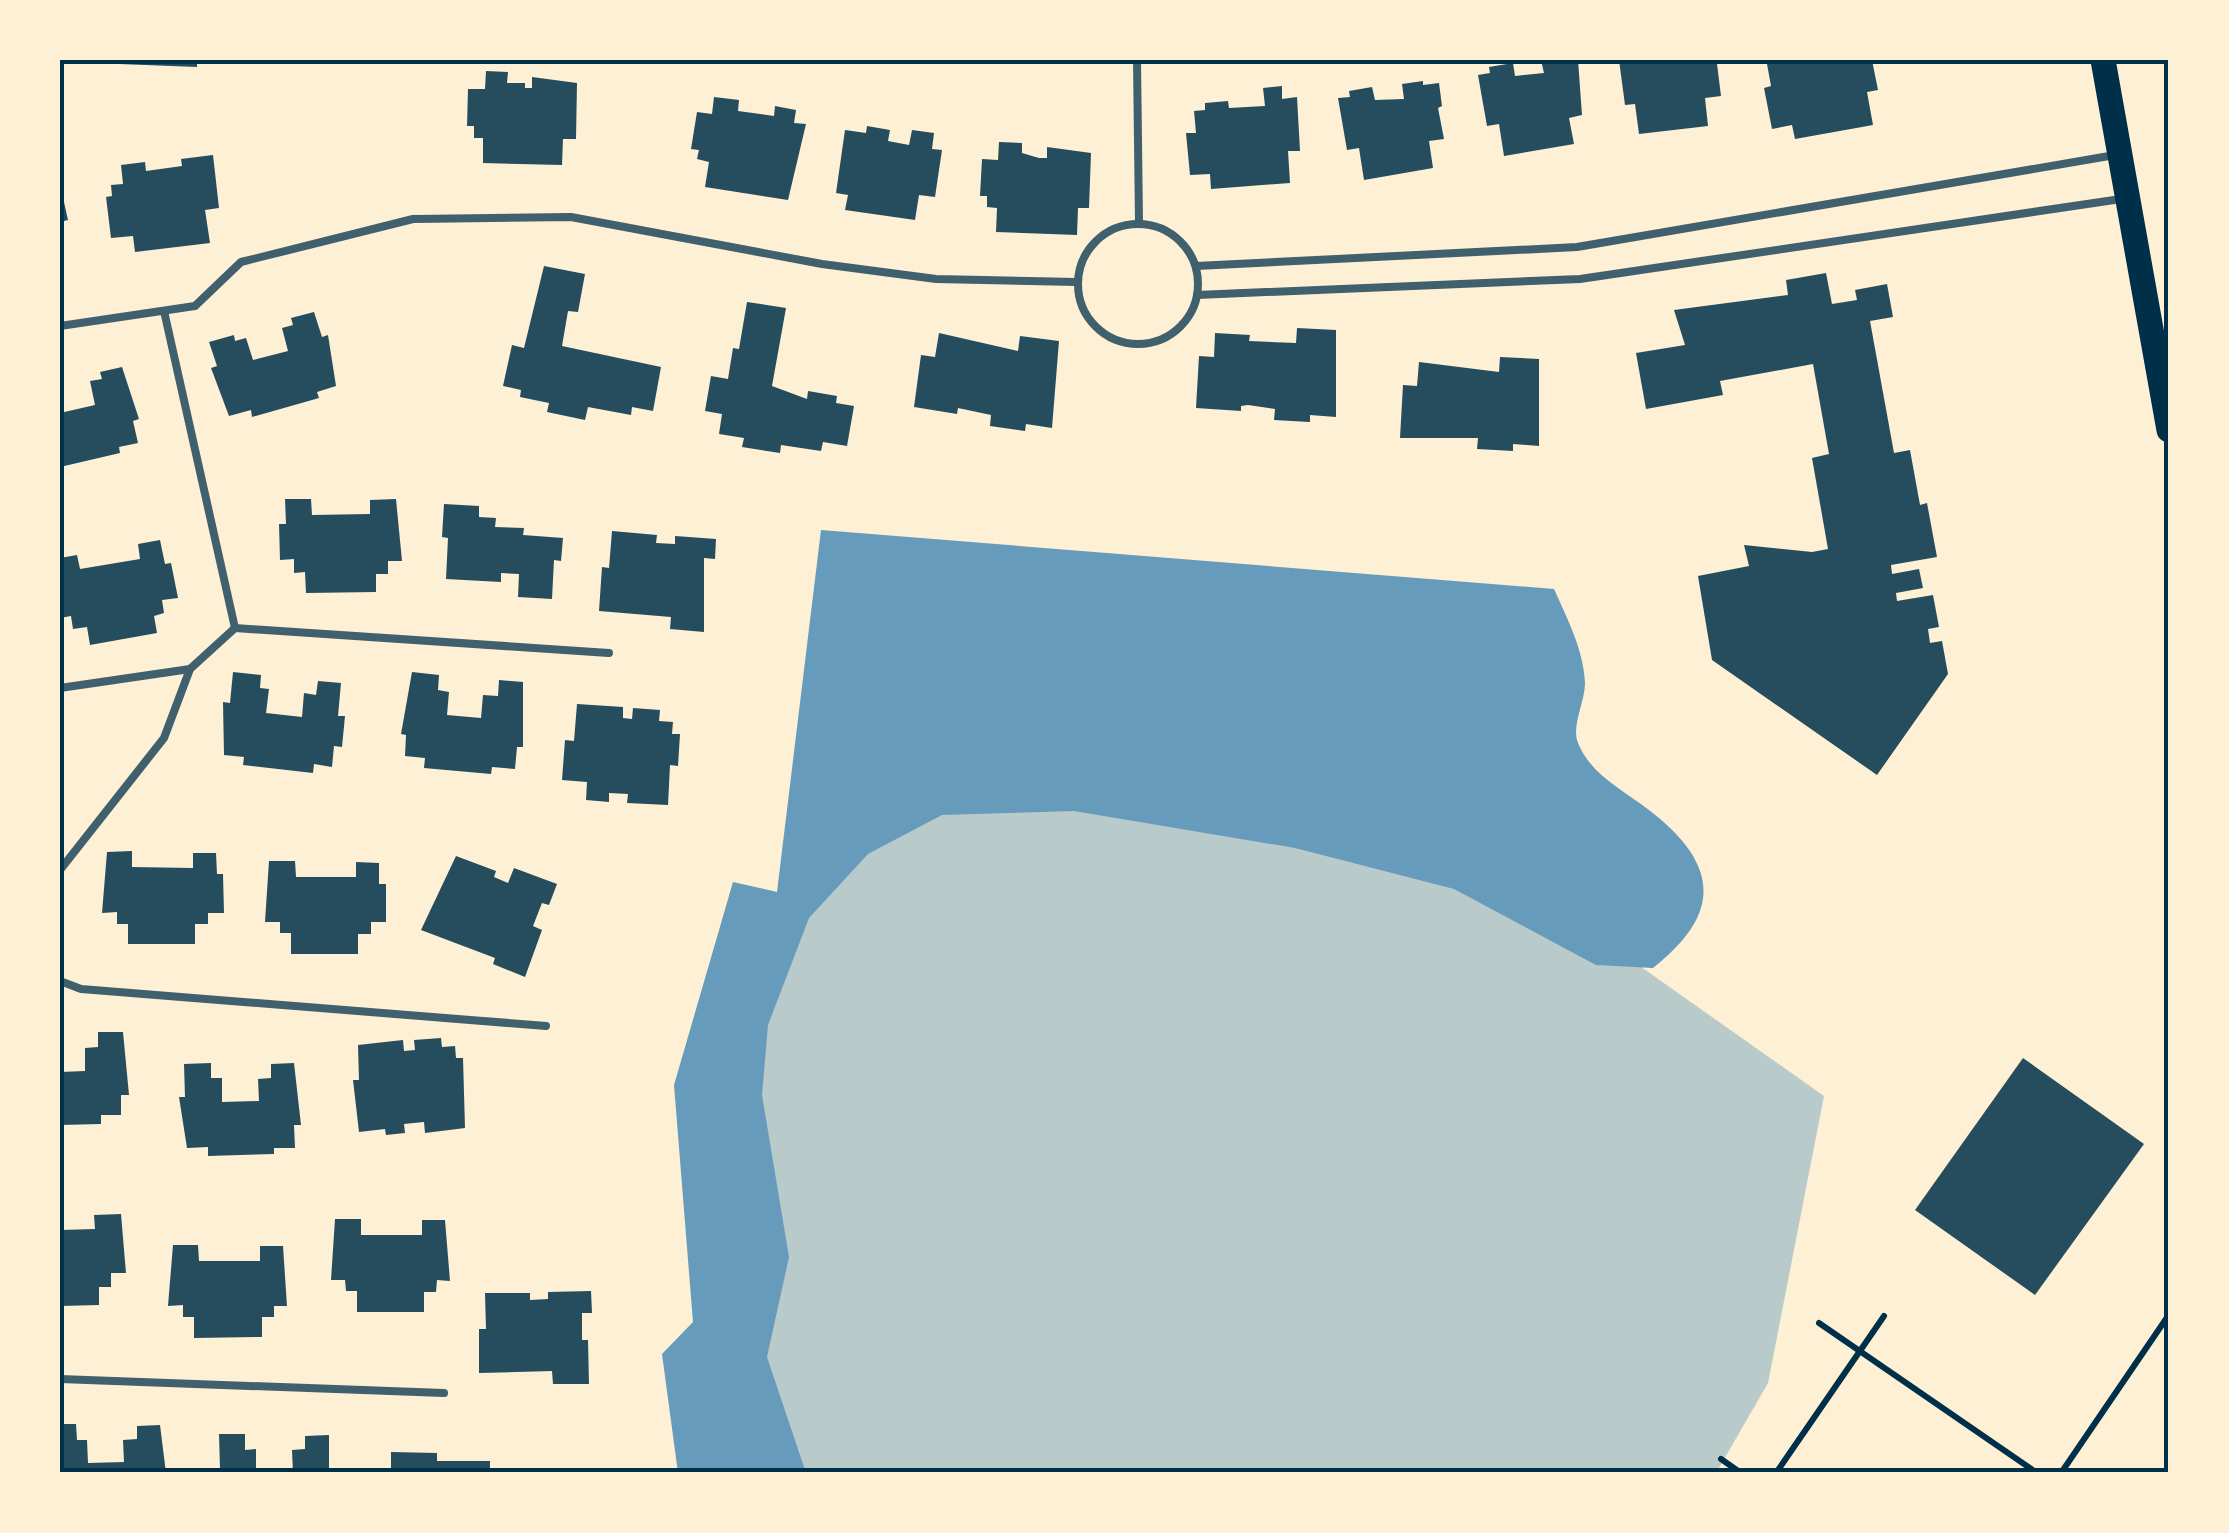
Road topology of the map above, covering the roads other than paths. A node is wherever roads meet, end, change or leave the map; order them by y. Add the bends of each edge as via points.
1 (1137, 60) edge
2 (2103, 60) edge
3 (2120, 154) junction
4 (2128, 198) junction
5 (1138, 223) junction
6 (1196, 266) junction
7 (1077, 282) junction
8 (1197, 294) junction
9 (164, 311) junction
10 (60, 326) edge
11 (2169, 430) edge
12 (235, 628) junction
13 (609, 653) dead end
14 (190, 669) junction
15 (60, 688) edge
16 (60, 870) edge
17 (60, 981) edge
18 (546, 1026) dead end
19 (60, 1379) edge
20 (444, 1393) dead end

1 - 5 lane
2 - 3 main road
3 - 4 main road
3 - 6 lane via 1576,246
4 - 8 lane via 1580,278
4 - 11 main road
5 - 6 lane via 1174,236
5 - 7 lane via 1103,234 1080,264
6 - 8 lane
7 - 8 lane via 1088,319 1118,341 1137,344 1173,333
7 - 9 lane via 936,278 822,264 571,216 485,216 413,219 240,262 195,306
9 - 10 lane
9 - 12 lane
12 - 13 lane
12 - 14 lane
14 - 15 lane
14 - 16 lane via 164,738
17 - 18 lane via 81,989 252,1005
19 - 20 lane

